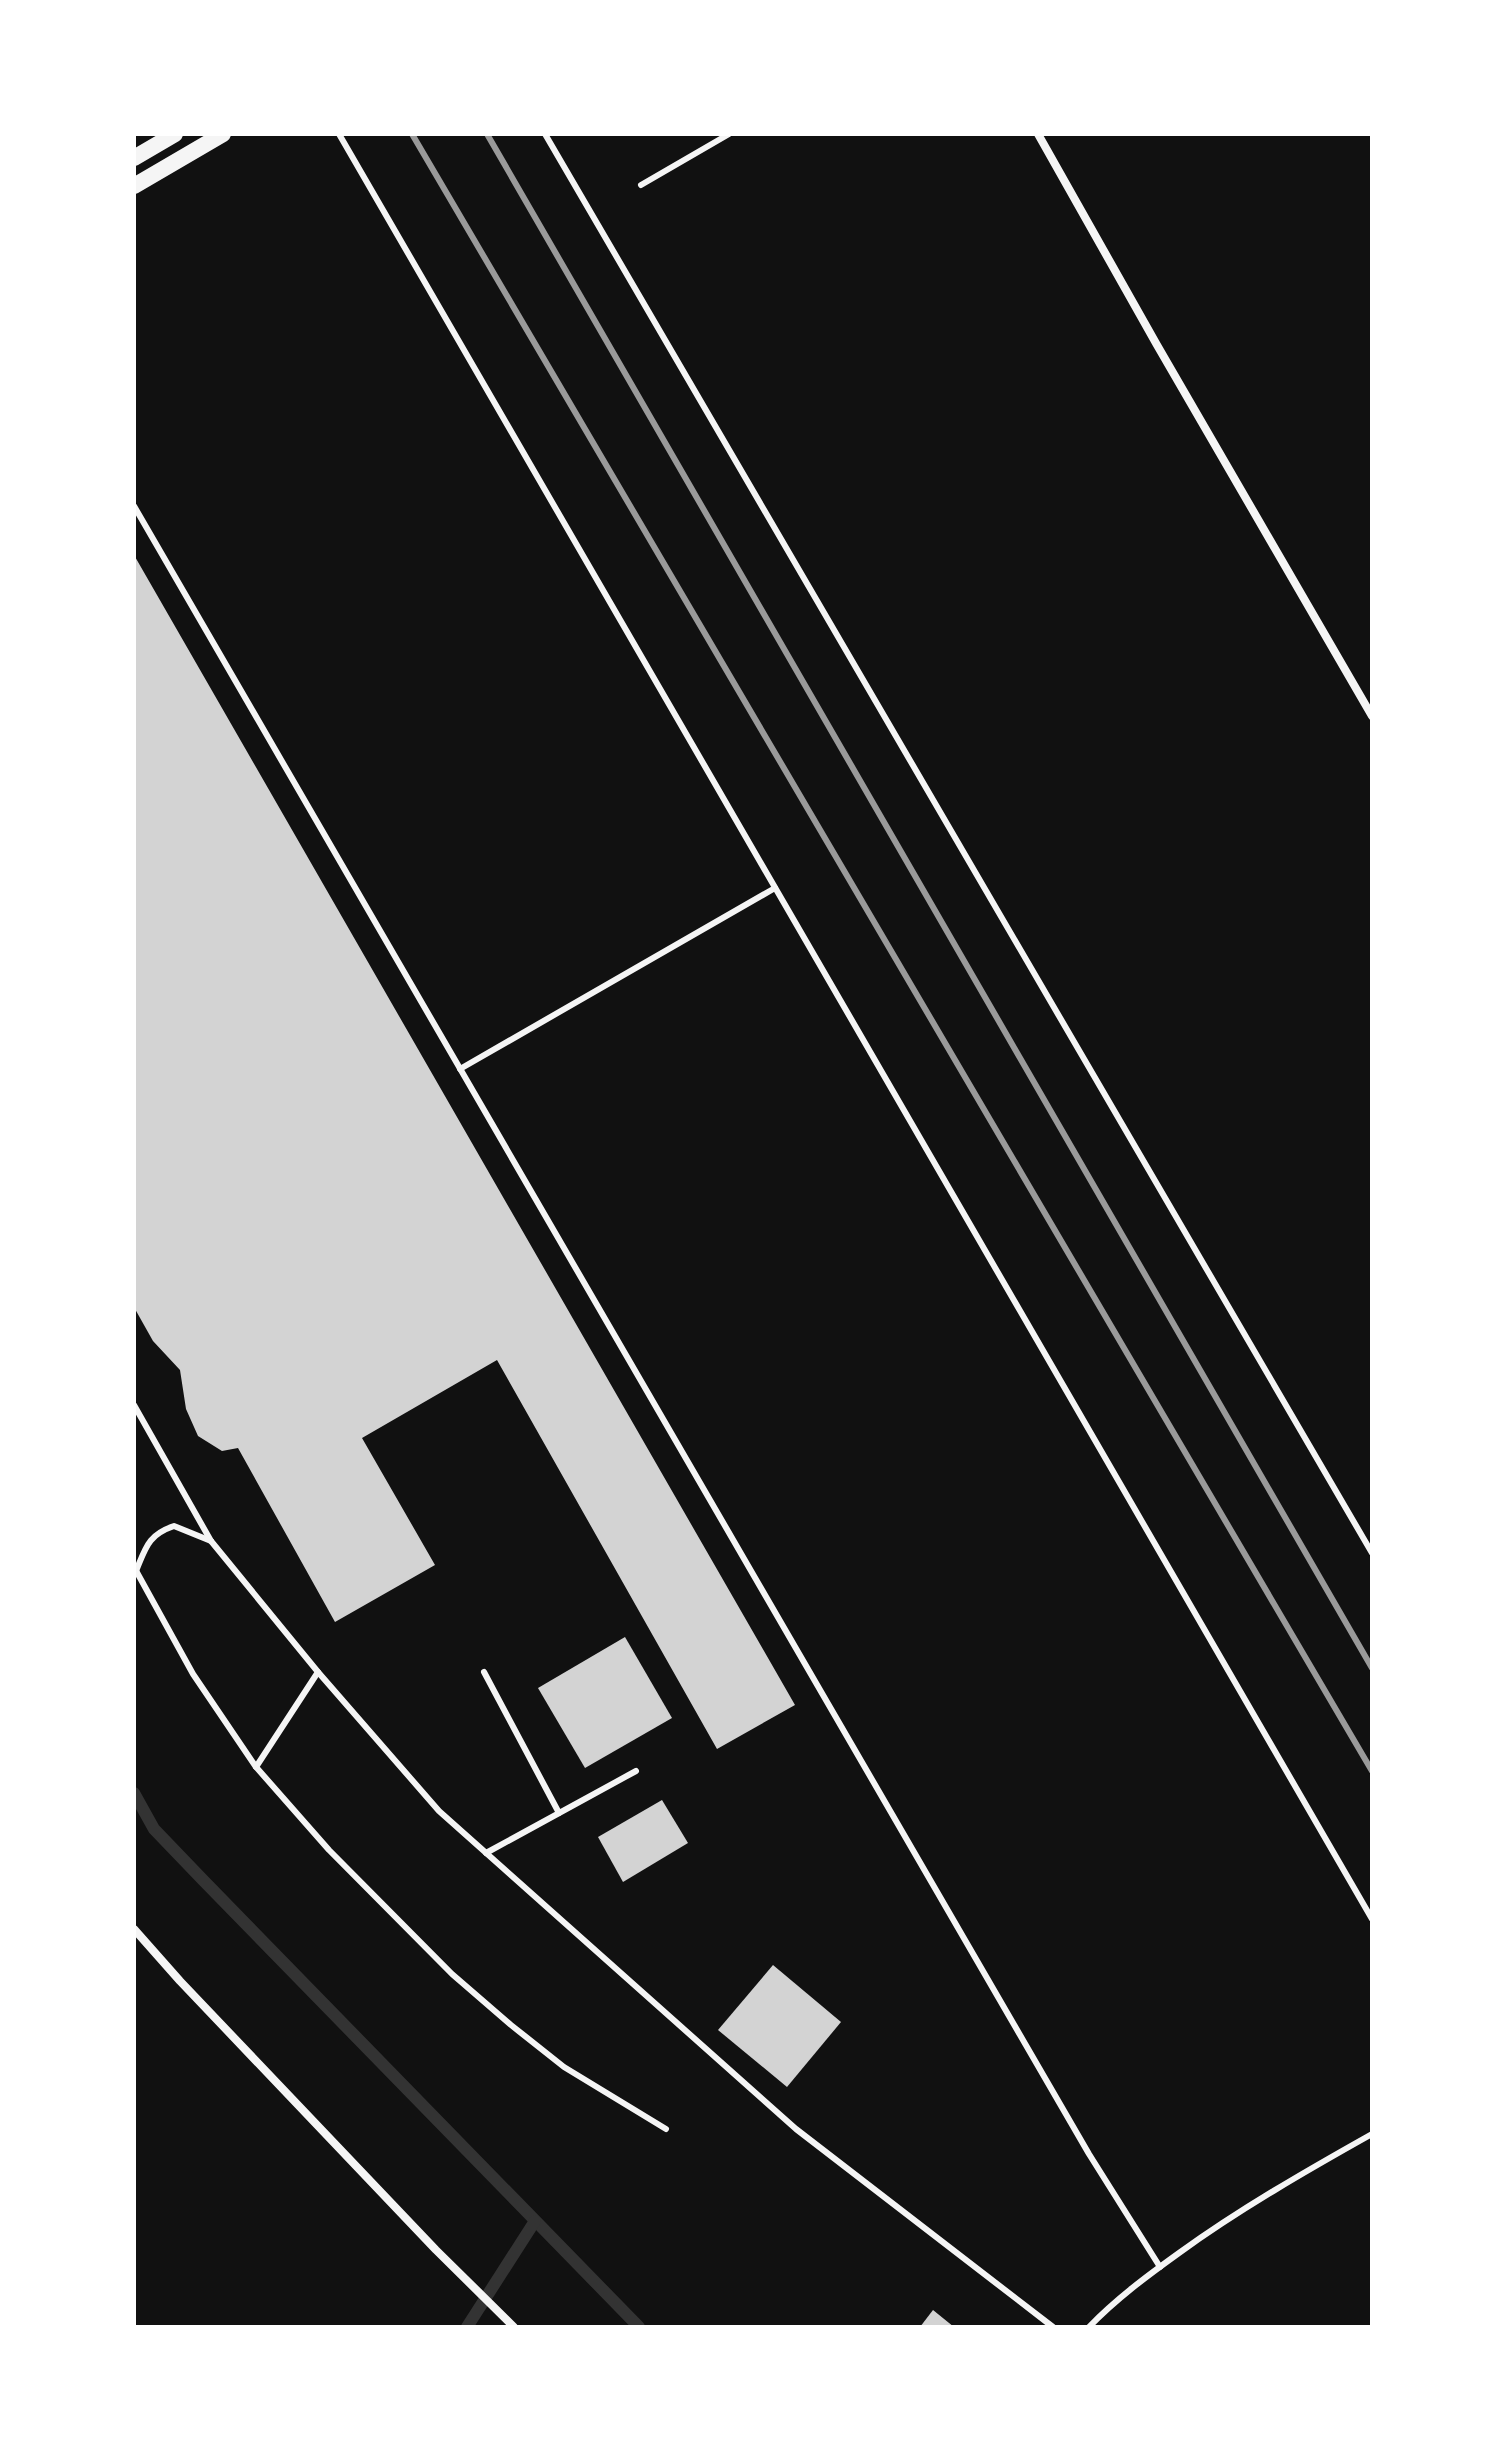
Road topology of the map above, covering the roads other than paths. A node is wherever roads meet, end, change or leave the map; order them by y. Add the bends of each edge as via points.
1 (175, 134) edge
2 (223, 134) edge
3 (339, 134) edge
4 (545, 134) edge
5 (729, 134) edge
6 (1038, 134) edge
7 (134, 158) edge
8 (641, 185) dead end
9 (134, 186) edge
10 (134, 506) edge
11 (1372, 716) edge
12 (775, 888) junction
13 (460, 1069) junction
14 (134, 1405) edge
15 (211, 1541) junction
16 (1372, 1553) edge
17 (135, 1569) edge
18 (318, 1672) junction
19 (484, 1672) dead end
20 (256, 1767) junction
21 (636, 1771) dead end
22 (559, 1813) junction
23 (486, 1853) junction
24 (1372, 1919) edge
25 (134, 1929) edge
26 (666, 2129) dead end
27 (1372, 2134) edge
28 (1160, 2267) junction
29 (514, 2327) edge
30 (1053, 2327) edge
31 (1089, 2327) edge

1 - 7 main road
2 - 9 main road
3 - 12 lane
4 - 16 lane
5 - 8 lane
6 - 11 street
10 - 13 lane
12 - 13 lane
12 - 24 lane
13 - 28 lane via 1089,2154
14 - 15 lane
15 - 17 lane via 174,1526 160,1531
15 - 18 lane
17 - 20 lane via 193,1674
18 - 20 lane
18 - 23 lane via 439,1811
19 - 22 lane
20 - 26 lane via 329,1850 452,1974 564,2067
21 - 22 lane
22 - 23 lane
23 - 30 lane via 796,2129
25 - 29 street
27 - 28 lane via 1258,2200
28 - 31 lane

